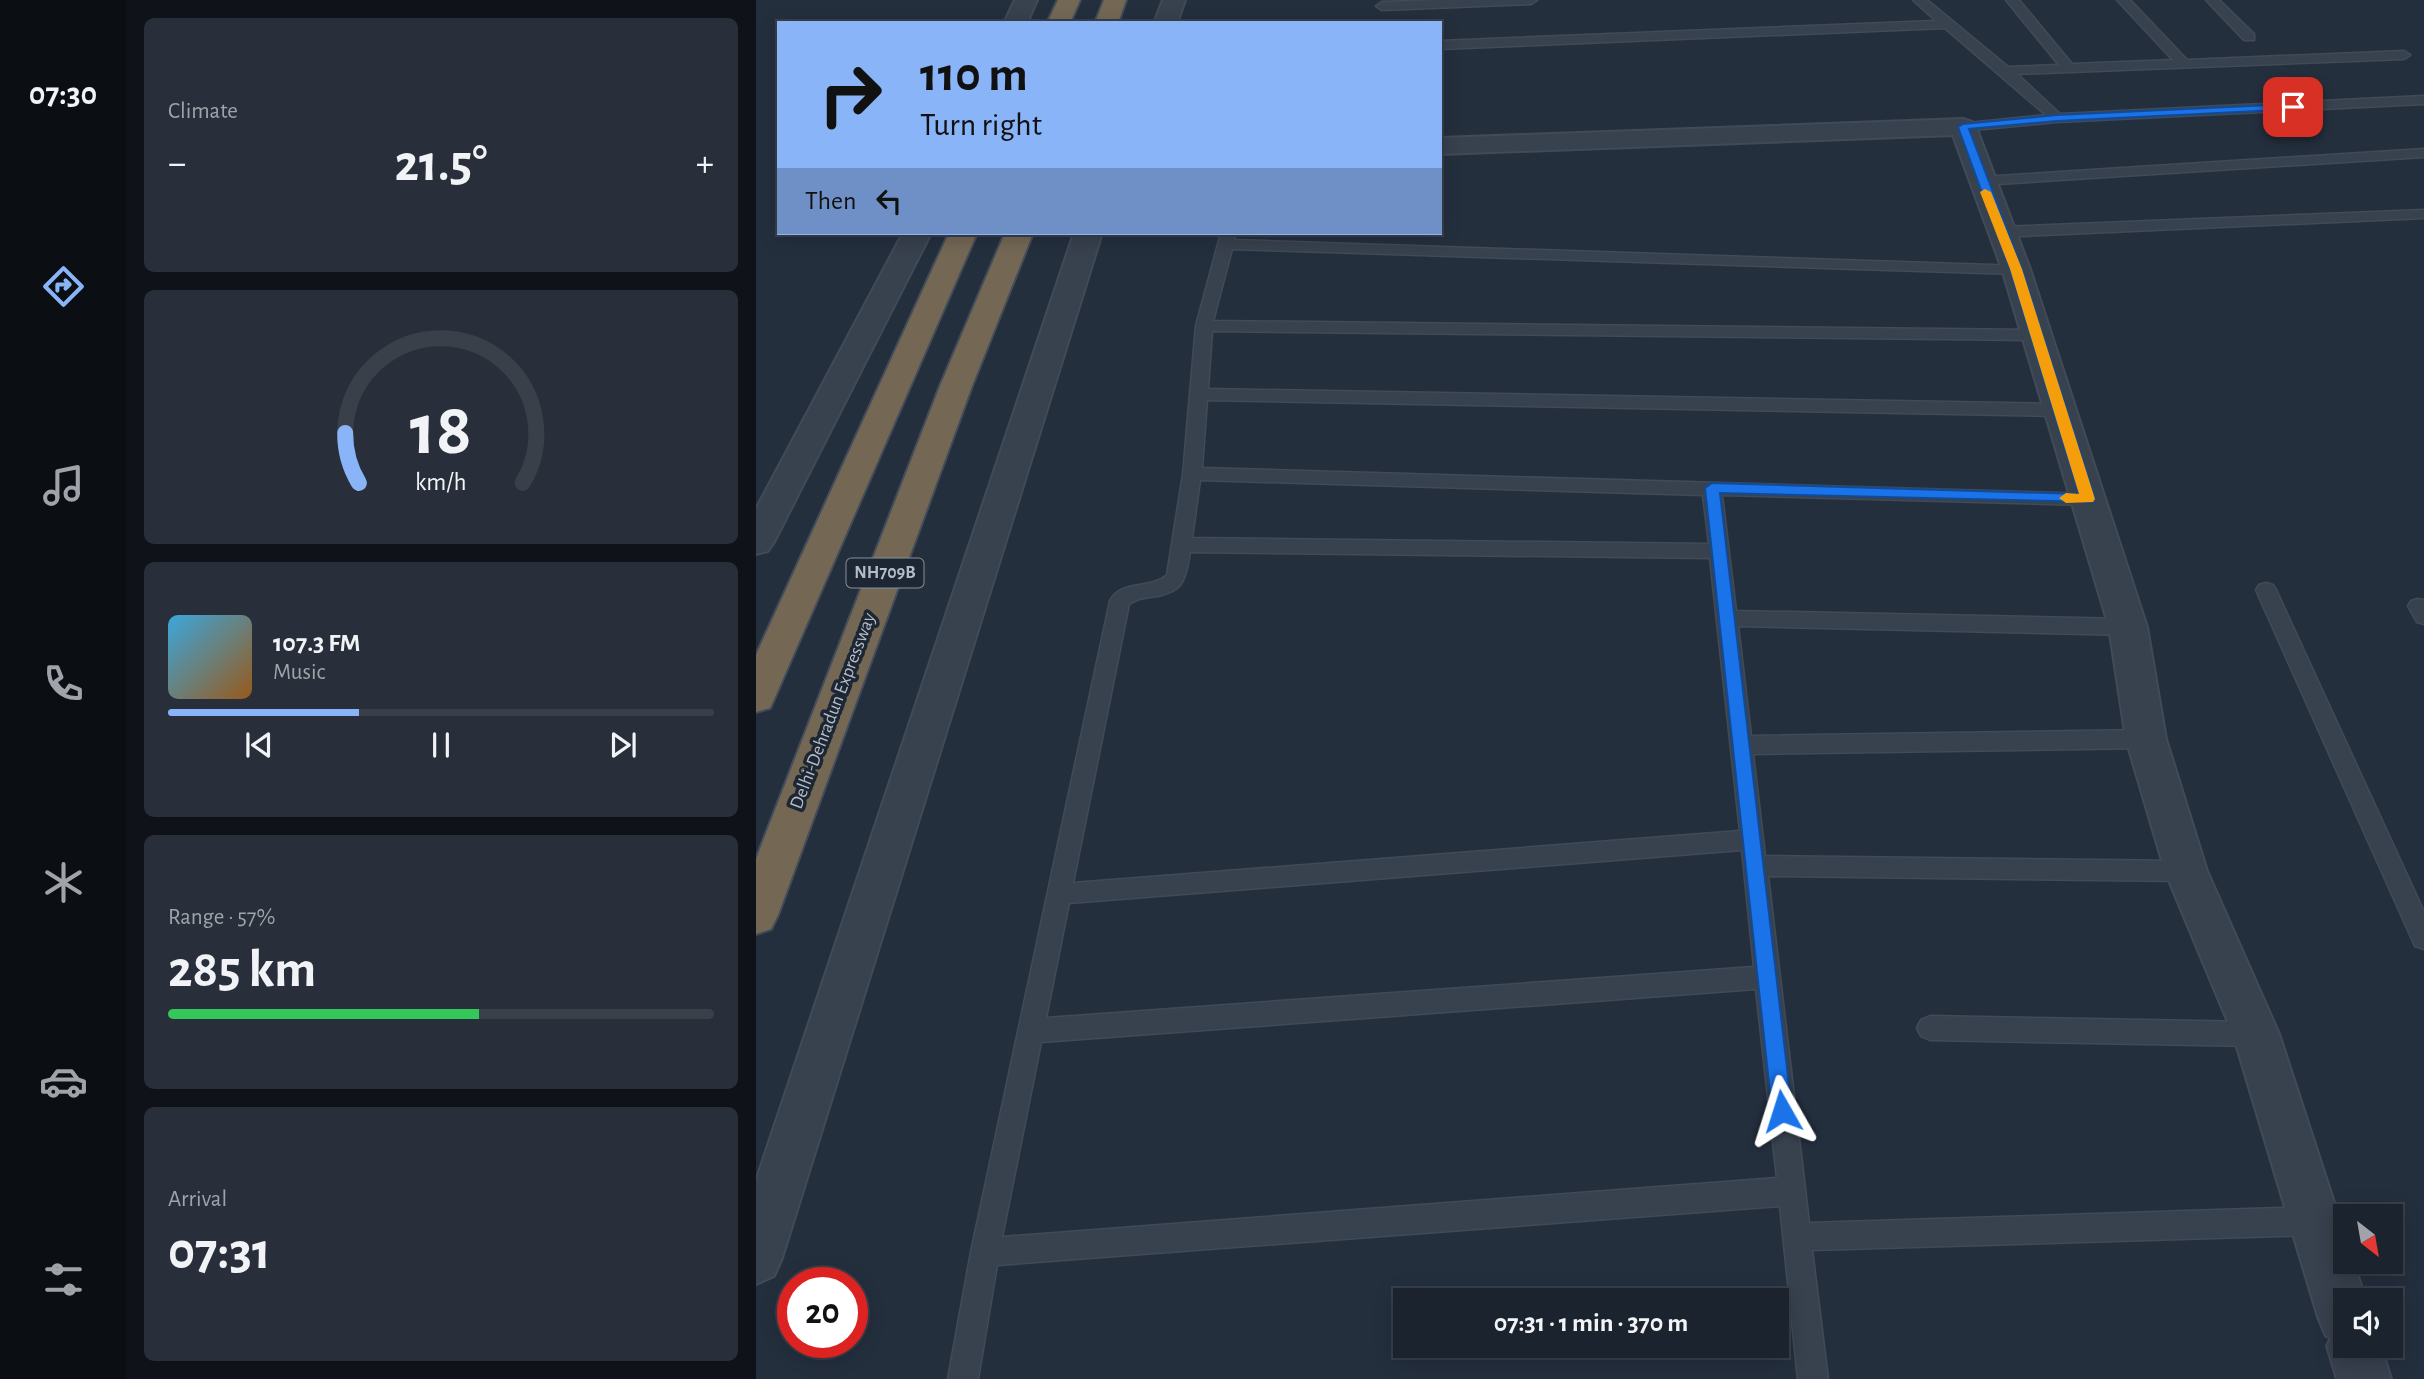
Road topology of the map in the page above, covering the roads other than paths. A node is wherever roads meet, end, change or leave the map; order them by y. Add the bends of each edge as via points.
1 (1026, 0) edge
2 (1069, 0) edge
3 (1115, 0) edge
4 (1174, 0) edge
5 (1531, 0) edge
6 (1919, 0) edge
7 (2012, 0) edge
8 (2123, 0) edge
9 (2212, 0) edge
10 (1382, 3) edge
11 (1016, 21) edge
12 (1059, 21) edge
13 (1106, 21) edge
14 (1166, 21) edge
15 (1378, 21) edge
16 (1948, 24) junction
17 (2249, 37) dead end
18 (1442, 45) edge
19 (2404, 55) dead end
20 (2184, 64) junction
21 (2068, 68) junction
22 (2005, 71) junction
23 (2424, 100) edge
24 (2057, 118) junction
25 (1963, 127) junction
26 (1442, 146) edge
27 (2424, 153) edge
28 (1981, 181) junction
29 (2424, 214) edge
30 (2000, 232) junction
31 (916, 235) edge
32 (962, 235) edge
33 (1018, 235) edge
34 (1087, 235) edge
35 (1226, 238) edge
36 (2016, 269) junction
37 (1204, 326) junction
38 (2036, 335) junction
39 (1200, 394) junction
40 (2060, 410) junction
41 (1192, 474) junction
42 (1712, 488) junction
43 (2088, 499) junction
44 (756, 542) edge
45 (1182, 545) junction
46 (1719, 551) junction
47 (2266, 590) dead end
48 (1727, 618) junction
49 (2128, 627) junction
50 (756, 697) edge
51 (2146, 739) junction
52 (1741, 745) junction
53 (1751, 840) junction
54 (1755, 866) junction
55 (2186, 871) junction
56 (1059, 894) junction
57 (756, 915) edge
58 (2424, 938) edge
59 (1767, 977) junction
60 (1930, 1028) dead end
61 (1031, 1031) junction
62 (2256, 1034) junction
63 (1791, 1191) junction
64 (2315, 1221) junction
65 (1797, 1237) junction
66 (985, 1252) junction
67 (756, 1258) edge
68 (2336, 1288) edge
69 (2358, 1358) edge
70 (963, 1379) edge
71 (1813, 1379) edge
72 (2364, 1379) edge

1 - 11 street
2 - 12 highway
3 - 13 highway
4 - 14 street
5 - 10 lane
6 - 16 lane
7 - 21 lane
8 - 20 lane
9 - 17 lane
10 - 15 lane
16 - 18 lane
16 - 22 lane
19 - 20 lane
20 - 21 lane
21 - 22 lane
22 - 24 lane
23 - 24 lane
24 - 25 lane
25 - 26 street
25 - 28 street
27 - 28 lane
28 - 30 street
29 - 30 lane
30 - 36 street
31 - 44 street
32 - 50 highway, NH709B
33 - 57 highway, Delhi-Dehradun Expressway / NH709B via 956,386
34 - 67 street
35 - 36 lane
35 - 37 lane
36 - 38 street
37 - 38 lane
37 - 39 lane
38 - 40 street
39 - 40 lane
39 - 41 lane
40 - 43 street
41 - 42 lane
41 - 45 lane
42 - 43 lane
42 - 46 lane
43 - 49 street
45 - 46 lane
45 - 56 lane via 1176,578 1170,586 1132,593 1120,601
46 - 48 lane
47 - 58 lane
48 - 49 lane
48 - 52 lane
49 - 51 street
51 - 52 lane
51 - 55 street
52 - 53 lane
53 - 54 lane
53 - 56 lane
54 - 55 lane
54 - 59 lane
55 - 62 street
56 - 61 lane
59 - 61 lane
59 - 63 lane
60 - 62 lane
61 - 66 lane
62 - 64 street
63 - 65 lane
63 - 66 lane
64 - 65 lane
64 - 68 street
65 - 71 lane
66 - 70 lane
69 - 72 street

